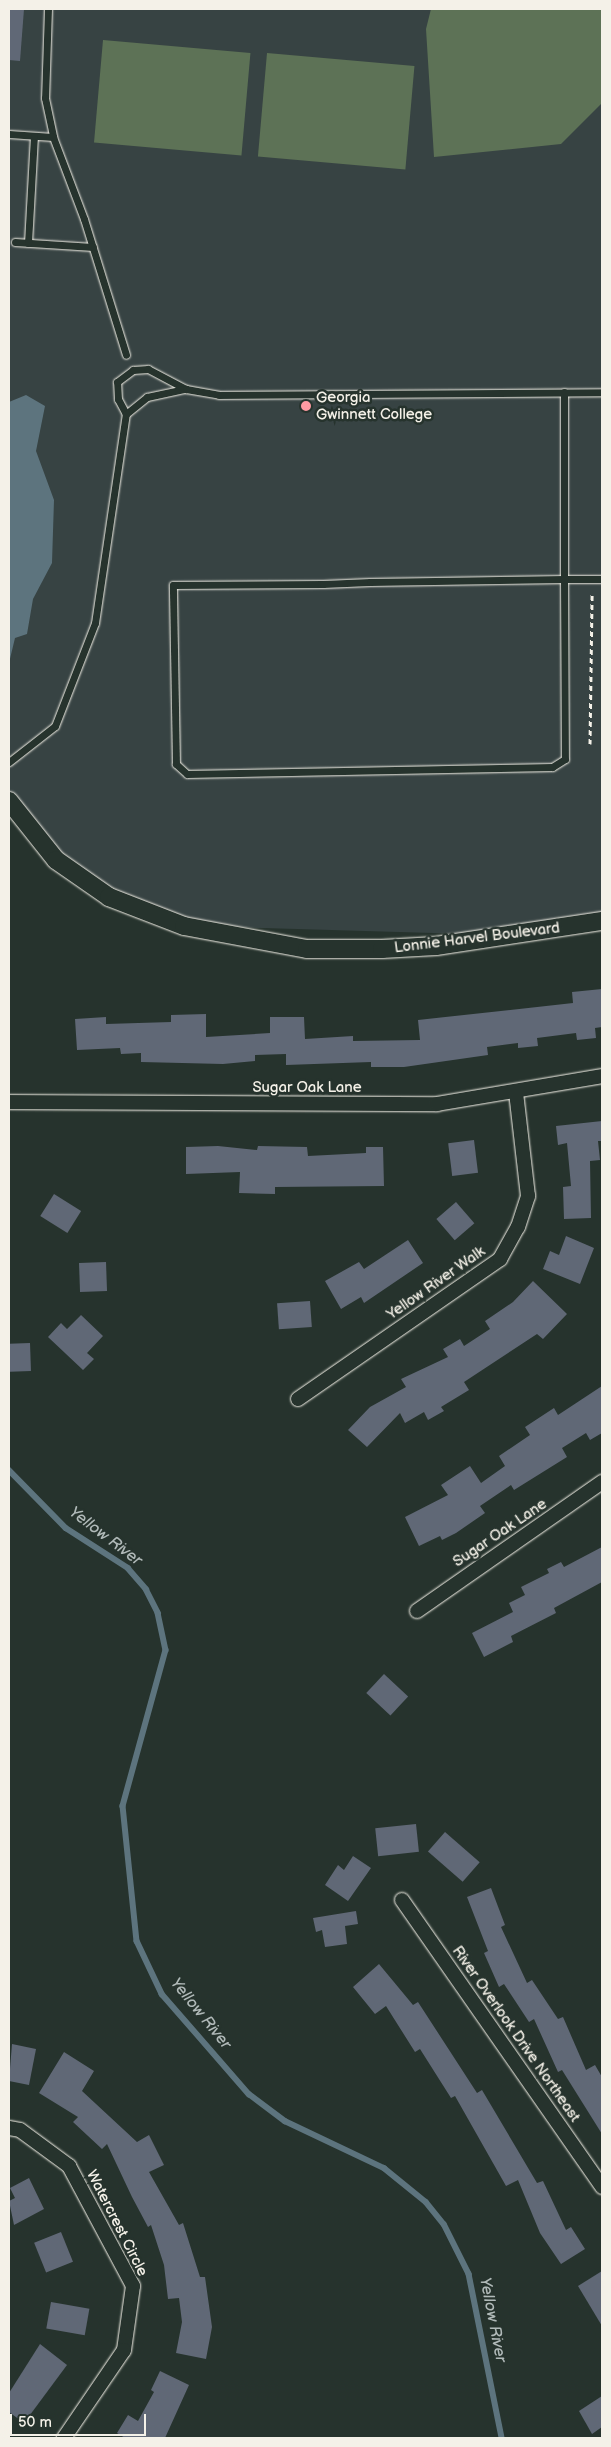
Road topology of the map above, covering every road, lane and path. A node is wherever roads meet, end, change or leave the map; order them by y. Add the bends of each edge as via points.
1 (48, 9) edge
2 (9, 134) edge
3 (34, 136) junction
4 (52, 137) junction
5 (15, 242) dead end
6 (28, 243) junction
7 (93, 247) junction
8 (126, 355) dead end
9 (186, 389) junction
10 (564, 392) junction
11 (602, 392) edge
12 (126, 414) junction
13 (564, 579) junction
14 (602, 579) edge
15 (597, 592) dead end
16 (590, 744) dead end
17 (9, 762) edge
18 (9, 801) edge
19 (602, 921) edge
20 (602, 1076) edge
21 (516, 1092) junction
22 (9, 1102) edge
23 (298, 1399) dead end
24 (602, 1482) edge
25 (417, 1611) dead end
26 (402, 1900) dead end
27 (9, 2128) edge
28 (602, 2187) edge
29 (64, 2438) edge

1 - 4 lane via 45,98
2 - 3 lane
3 - 4 lane
3 - 6 lane
4 - 7 lane
5 - 6 lane
6 - 7 lane
7 - 8 lane
9 - 10 lane via 219,395
9 - 12 lane via 148,397
9 - 12 lane via 148,369 132,370 117,382 118,399
10 - 11 lane
10 - 13 lane
12 - 17 lane via 95,623 55,726
13 - 13 lane via 173,585 176,764 187,774 552,767 565,759
13 - 14 lane
15 - 16 path via 591,592
18 - 19 street, Lonnie Harvel Boulevard via 56,860 109,897 184,926 307,950 382,950 436,946
20 - 21 street, Sugar Oak Lane
21 - 22 street, Sugar Oak Lane via 437,1104
21 - 23 street, Yellow River Walk via 528,1196 518,1227 500,1259
24 - 25 street, Sugar Oak Lane
26 - 28 street, River Overlook Drive Northeast
27 - 29 street, Watercrest Circle via 20,2130 69,2166 133,2286 124,2350

